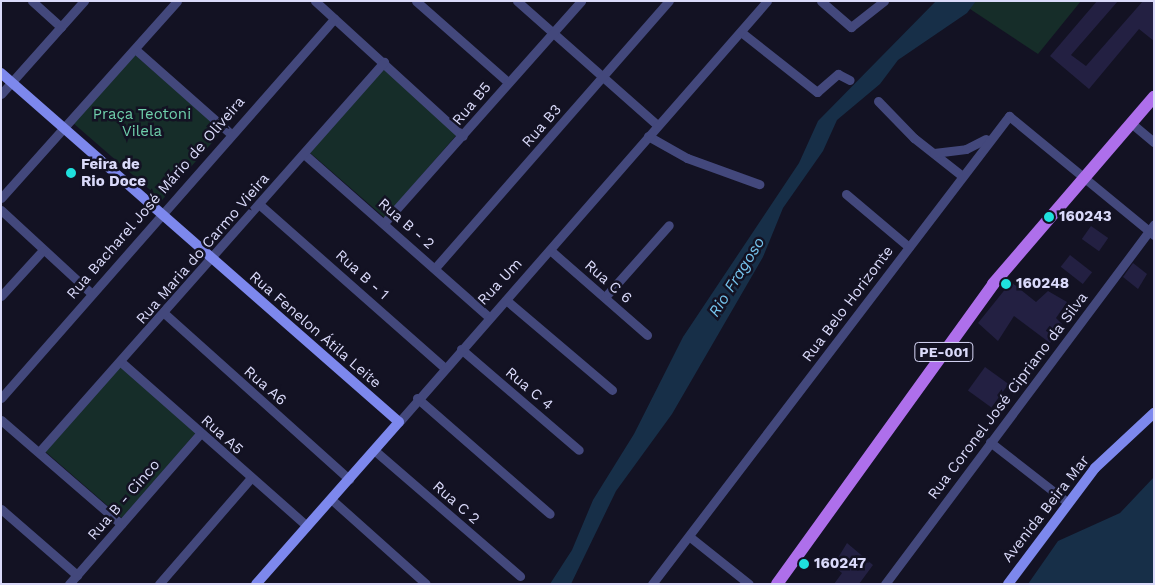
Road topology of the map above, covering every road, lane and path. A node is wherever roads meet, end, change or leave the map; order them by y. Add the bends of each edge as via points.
1 (32, 1) edge
2 (84, 1) edge
3 (177, 1) edge
4 (315, 1) edge
5 (416, 1) edge
6 (517, 1) edge
7 (581, 1) edge
8 (670, 1) edge
9 (767, 1) edge
10 (822, 1) edge
11 (884, 1) edge
12 (334, 19) junction
13 (61, 27) junction
14 (741, 32) junction
15 (553, 34) junction
16 (135, 49) junction
17 (384, 62) junction
18 (1, 73) edge
19 (602, 78) junction
20 (850, 80) dead end
21 (11, 82) junction
22 (508, 82) junction
23 (1, 94) edge
24 (1154, 97) edge
25 (878, 101) dead end
26 (1131, 123) junction
27 (657, 125) junction
28 (65, 129) junction
29 (994, 132) junction
30 (231, 134) junction
31 (463, 136) junction
32 (648, 136) junction
33 (1154, 142) edge
34 (934, 153) junction
35 (304, 154) junction
36 (961, 176) junction
37 (1082, 177) junction
38 (759, 184) dead end
39 (846, 194) dead end
40 (1, 198) edge
41 (260, 205) junction
42 (1, 210) edge
43 (160, 214) junction
44 (384, 223) junction
45 (669, 225) dead end
46 (1152, 230) edge
47 (909, 247) junction
48 (43, 250) junction
49 (550, 250) junction
50 (212, 260) junction
51 (435, 268) junction
52 (91, 293) junction
53 (1, 296) edge
54 (605, 297) junction
55 (506, 300) junction
56 (164, 313) junction
57 (488, 316) junction
58 (647, 335) dead end
59 (461, 349) junction
60 (121, 362) junction
61 (444, 367) junction
62 (612, 390) dead end
63 (1, 398) edge
64 (417, 398) junction
65 (1154, 413) edge
66 (1, 420) edge
67 (399, 422) junction
68 (200, 434) junction
69 (990, 442) junction
70 (374, 450) junction
71 (579, 450) dead end
72 (40, 452) junction
73 (250, 479) junction
74 (349, 479) junction
75 (331, 499) junction
76 (1067, 502) junction
77 (1, 510) edge
78 (550, 514) dead end
79 (121, 524) junction
80 (307, 526) junction
81 (690, 538) junction
82 (77, 575) junction
83 (520, 576) dead end
84 (69, 584) edge
85 (159, 584) edge
86 (256, 584) edge
87 (426, 584) edge
88 (652, 584) edge
89 (749, 584) edge
90 (777, 584) edge
91 (885, 584) edge
92 (1008, 584) edge

1 - 13 street
2 - 13 street
3 - 16 street
4 - 12 street
5 - 22 street
6 - 15 street
7 - 15 street, Rua B5
8 - 19 street, Rua B3
9 - 14 street, Rua Um
10 - 11 street via 855,26
12 - 17 street
12 - 30 street, Rua Bacharel José Mário de Oliveira
13 - 21 street
14 - 20 street via 811,89 821,91 838,74
14 - 27 street, Rua Um
15 - 19 street
15 - 22 street, Rua B5
16 - 28 street
16 - 30 street
17 - 31 street
17 - 35 street, Rua Maria do Carmo Vieira
18 - 21 street, Rua Fenelon Átila Leite
19 - 27 street
19 - 51 street, Rua B3
21 - 23 street
21 - 28 street, Rua Fenelon Átila Leite
22 - 31 street, Rua B5
24 - 26 main road, PE-001
25 - 34 street
26 - 33 street
26 - 37 main road, PE-001
27 - 32 street, Rua Um
28 - 40 street
28 - 43 street, Rua Fenelon Átila Leite
29 - 34 street via 966,149
29 - 36 street, Rua Belo Horizonte
29 - 37 street, Rua Belo Horizonte via 1009,116
30 - 43 street, Rua Bacharel José Mário de Oliveira
31 - 44 street, Rua B5
32 - 38 street via 687,158
32 - 49 street, Rua Um
34 - 36 street
35 - 41 street, Rua Maria do Carmo Vieira
35 - 44 street, Rua B - 2
36 - 47 street, Rua Belo Horizonte
37 - 46 street
37 - 90 main road, PE-001 via 993,284
39 - 47 street
41 - 50 street, Rua Maria do Carmo Vieira
41 - 61 street, Rua B - 1
42 - 48 street
43 - 50 street, Rua Fenelon Átila Leite
43 - 52 street, Rua Bacharel José Mário de Oliveira
44 - 51 street, Rua B - 2
45 - 54 street
46 - 69 street, Rua Coronel José Cipriano da Silva
47 - 81 street, Rua Belo Horizonte
48 - 52 street
48 - 53 street
49 - 54 street, Rua C 6
49 - 55 street, Rua Um
50 - 56 street, Rua Maria do Carmo Vieira
50 - 67 street, Rua Fenelon Átila Leite
51 - 57 street, Rua B - 2
52 - 63 street, Rua Bacharel José Mário de Oliveira
54 - 58 street, Rua C 6
55 - 57 street, Rua Um
55 - 62 street
56 - 60 street, Rua Maria do Carmo Vieira
56 - 74 street, Rua A6
57 - 59 street, Rua Um
59 - 61 street, Rua Um
59 - 71 street, Rua C 4
60 - 68 street, Rua A5
60 - 72 street, Rua Maria do Carmo Vieira
61 - 64 street, Rua Um
64 - 67 street, Rua Um
64 - 78 street
65 - 76 street, Avenida Beira Mar via 1108,454
66 - 72 street
67 - 70 street, Rua Um
68 - 73 street, Rua A5
68 - 79 street, Rua B - Cinco
69 - 76 street
69 - 91 street, Rua Coronel José Cipriano da Silva
70 - 74 street, Rua Um
70 - 83 street, Rua C 2
72 - 79 street
73 - 80 street, Rua A5
73 - 85 street
74 - 75 street, Rua Um
75 - 80 street, Rua Um
75 - 87 street
76 - 92 street, Avenida Beira Mar
77 - 82 street
79 - 82 street, Rua B - Cinco
80 - 86 street, Rua Um
81 - 88 street, Rua Belo Horizonte
81 - 89 street
82 - 84 street, Rua B - Cinco

